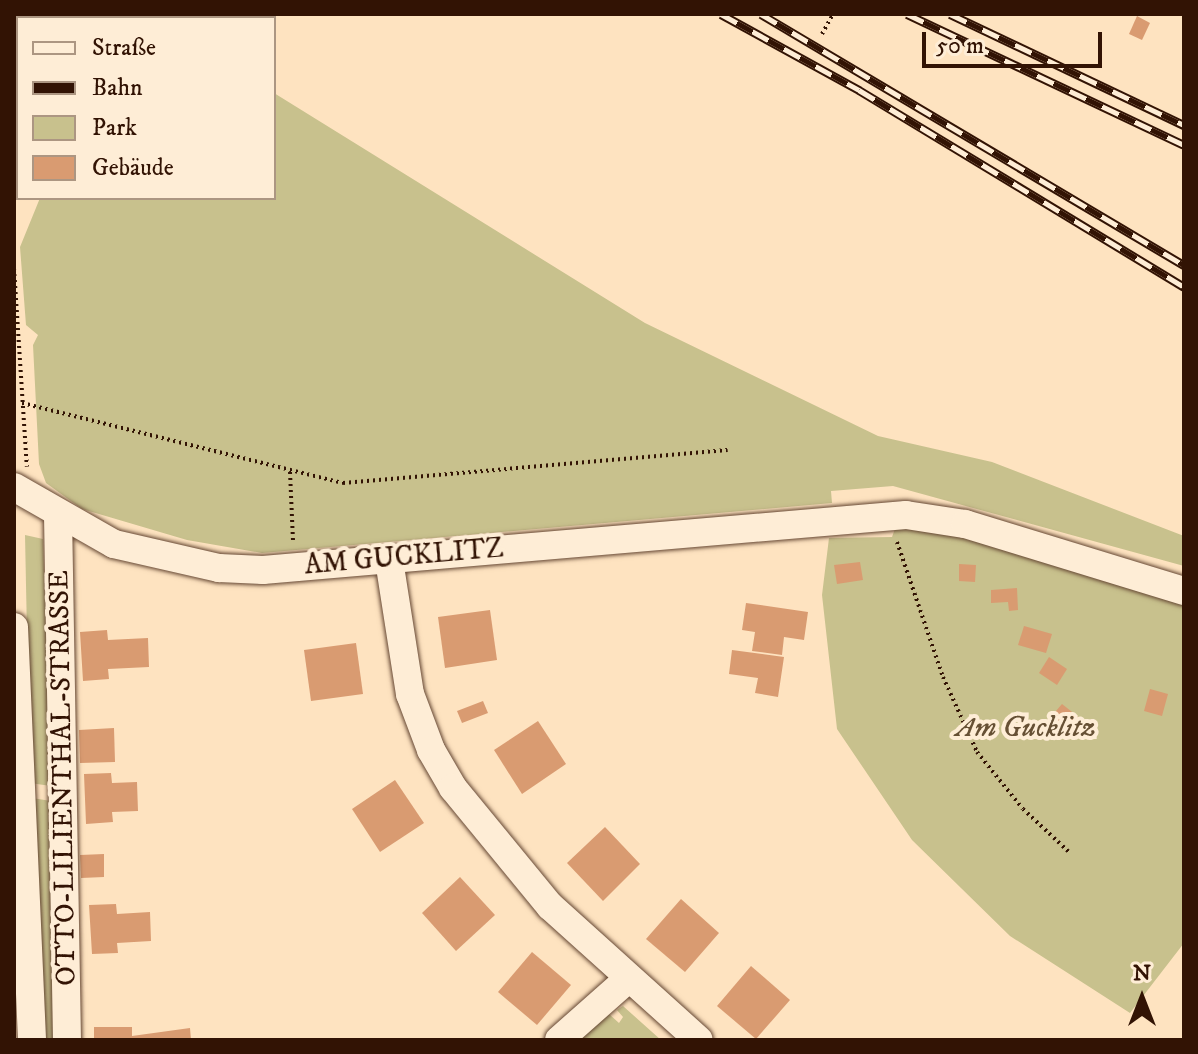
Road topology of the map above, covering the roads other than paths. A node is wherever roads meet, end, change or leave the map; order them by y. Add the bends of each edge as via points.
1 (19, 490) edge
2 (58, 515) junction
3 (389, 560) junction
4 (1184, 591) edge
5 (14, 627) edge
6 (628, 979) junction
7 (32, 1040) edge
8 (67, 1040) edge
9 (559, 1040) edge
10 (699, 1040) edge

1 - 2 street, AM GUCKLITZ
2 - 3 street, AM GUCKLITZ via 114,544 176,562 241,570
2 - 8 street, OTTO-LILIENTHAL-STRASSE
3 - 4 street, AM GUCKLITZ via 889,515 965,524
3 - 6 street via 410,694 442,769 527,882
5 - 7 street, OTTO-LILIENTHAL-STRASSE
6 - 9 street
6 - 10 street

